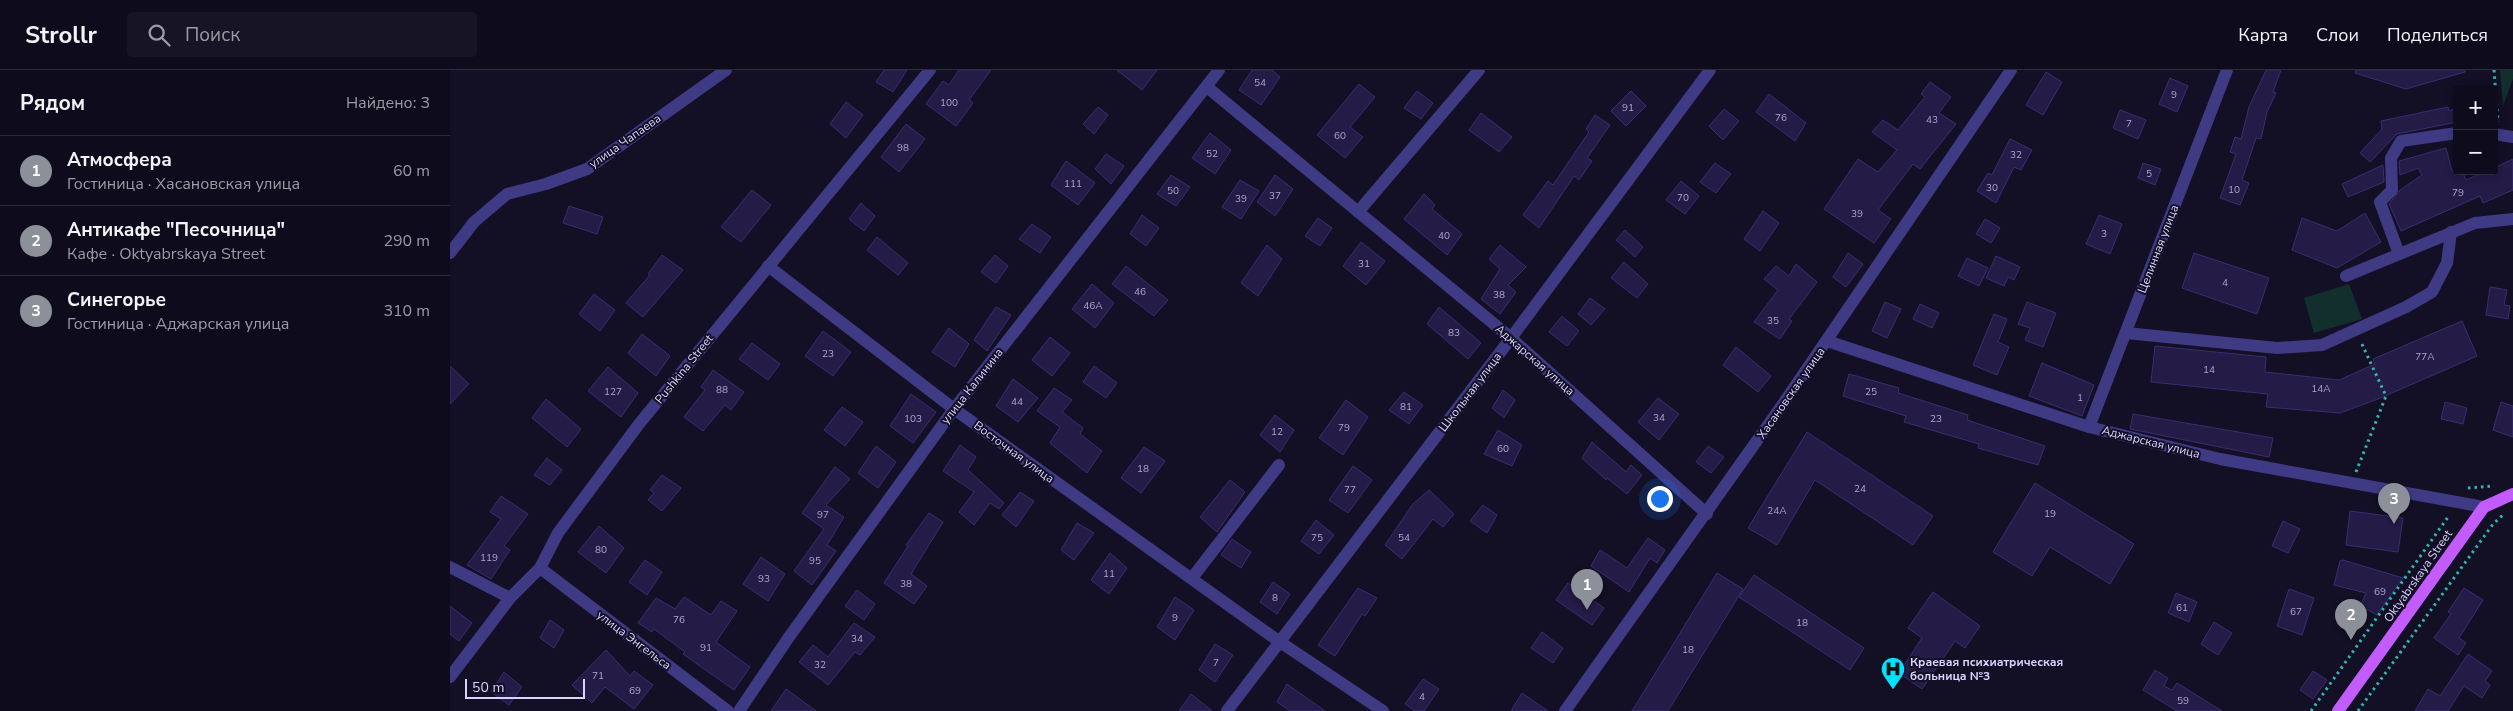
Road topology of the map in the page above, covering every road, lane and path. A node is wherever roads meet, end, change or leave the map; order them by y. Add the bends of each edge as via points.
1 (726, 70) edge
2 (930, 70) edge
3 (1219, 70) edge
4 (1479, 70) edge
5 (1710, 70) edge
6 (2011, 70) edge
7 (2227, 70) edge
8 (2494, 70) edge
9 (1206, 87) junction
10 (2497, 130) edge
11 (2453, 133) edge
12 (2498, 134) edge
13 (2513, 136) edge
14 (1358, 212) junction
15 (2513, 219) edge
16 (2451, 232) junction
17 (450, 253) edge
18 (2399, 254) junction
19 (768, 266) junction
20 (2346, 276) dead end
21 (2355, 330) junction
22 (2126, 333) junction
23 (1511, 338) junction
24 (1827, 341) junction
25 (954, 409) junction
26 (2089, 427) junction
27 (1279, 465) dead end
28 (2352, 483) junction
29 (2499, 485) dead end
30 (2467, 488) dead end
31 (2513, 494) edge
32 (2484, 507) junction
33 (2509, 510) dead end
34 (1707, 514) junction
35 (2448, 517) dead end
36 (450, 567) edge
37 (540, 568) junction
38 (1192, 578) junction
39 (510, 598) junction
40 (1280, 642) junction
41 (450, 677) edge
42 (728, 711) edge
43 (739, 711) edge
44 (1227, 711) edge
45 (1383, 711) edge
46 (1565, 711) edge
47 (2311, 711) edge
48 (2338, 711) edge
49 (2358, 711) edge

1 - 17 street, улица Чапаева via 587,169 507,194 474,222
2 - 19 street, Pushkina Street
3 - 9 street, улица Калинина
4 - 14 street
5 - 23 street, Школьная улица
6 - 24 street, Хасановская улица
7 - 22 street, Целинная улица
8 - 10 path
9 - 14 street, Аджарская улица
9 - 25 street, улица Калинина
11 - 18 street via 2401,141 2391,158 2392,190 2380,202
12 - 13 street
14 - 23 street, Аджарская улица
15 - 16 street via 2475,222
16 - 18 street
16 - 21 street via 2447,263 2432,292
18 - 20 street
19 - 25 street, Восточная улица
19 - 37 street, Pushkina Street via 639,424 558,533
21 - 22 street via 2322,345 2277,348
21 - 28 path via 2386,396
22 - 26 street, Целинная улица
23 - 34 street, Аджарская улица
23 - 40 street, Школьная улица
24 - 26 street, Аджарская улица
24 - 34 street, Хасановская улица
25 - 38 street, Восточная улица
25 - 43 street, улица Калинина via 788,637
26 - 28 street, Аджарская улица via 2220,459
27 - 38 street
28 - 32 street, Аджарская улица
29 - 30 path
31 - 32 main road
32 - 48 main road, Oktyabrskaya Street
33 - 49 path via 2493,524
34 - 46 street, Хасановская улица
35 - 47 path
36 - 39 street
37 - 39 street, Pushkina Street
37 - 42 street, улица Энгельса
38 - 40 street, Восточная улица
39 - 41 street, Pushkina Street
40 - 44 street, Школьная улица
40 - 45 street, Восточная улица

